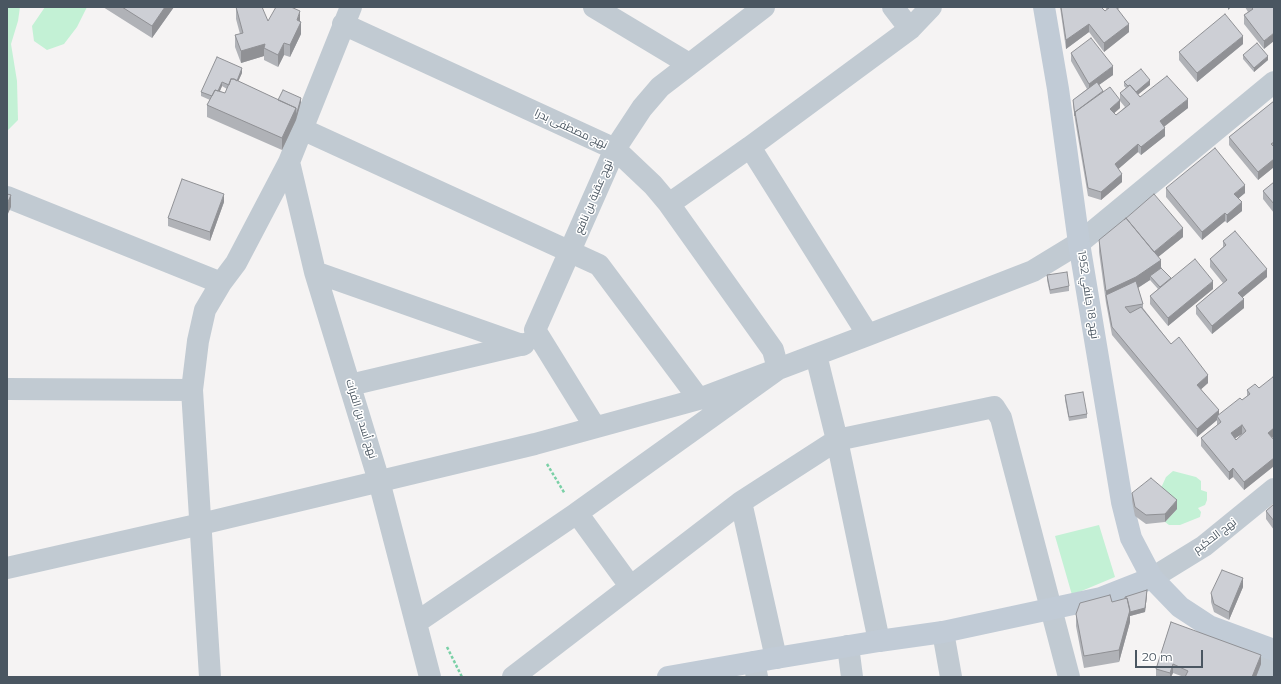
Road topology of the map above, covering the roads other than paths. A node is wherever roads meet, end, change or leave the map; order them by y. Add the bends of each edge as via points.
1 (594, 7) edge
2 (764, 7) edge
3 (893, 7) edge
4 (931, 7) edge
5 (1044, 7) edge
6 (347, 15) edge
7 (910, 29) junction
8 (689, 64) junction
9 (1274, 82) edge
10 (302, 129) junction
11 (750, 147) junction
12 (615, 149) junction
13 (289, 162) junction
14 (7, 197) edge
15 (669, 204) junction
16 (1079, 243) junction
17 (570, 252) junction
18 (315, 272) junction
19 (221, 283) junction
20 (868, 335) junction
21 (531, 342) junction
22 (816, 355) junction
23 (778, 368) junction
24 (350, 385) junction
25 (7, 389) edge
26 (192, 390) junction
27 (699, 399) junction
28 (595, 427) junction
29 (837, 440) junction
30 (380, 481) junction
31 (1274, 489) edge
32 (741, 502) junction
33 (577, 513) junction
34 (201, 524) junction
35 (7, 568) edge
36 (1152, 578) junction
37 (630, 586) junction
38 (1052, 609) junction
39 (417, 622) junction
40 (943, 632) junction
41 (879, 641) junction
42 (848, 646) junction
43 (1274, 650) edge
44 (776, 658) junction
45 (755, 669) edge
46 (210, 677) edge
47 (430, 677) edge
48 (513, 677) edge
49 (668, 677) edge
50 (852, 677) edge
51 (951, 677) edge
52 (1069, 677) edge
53 (1263, 677) edge

1 - 8 street
2 - 8 street, نهج عقبة بن نافع
3 - 7 street
4 - 7 street
5 - 16 street, نهج 18 جانفي 1952
6 - 10 street
6 - 12 street, نهج مصطفى بدرا
7 - 11 street
8 - 12 street, نهج عقبة بن نافع via 660,87 642,108
9 - 16 street
10 - 13 street
10 - 17 street
11 - 15 street
11 - 20 street
12 - 15 street, نهج مصطفى بدرا
12 - 17 street, نهج عقبة بن نافع
13 - 18 street, نهج أسد بن الفرات
13 - 19 street via 236,263
14 - 19 street
15 - 23 street, نهج مصطفى بدرا via 773,350
16 - 20 street via 1033,271
16 - 36 street, نهج 18 جانفي 1952 via 1122,502 1131,538
17 - 21 street, نهج عقبة بن نافع
17 - 27 street via 599,265
18 - 21 street
18 - 24 street, نهج أسد بن الفرات
19 - 26 street via 206,310 198,341
20 - 22 street
21 - 24 street
21 - 28 street, نهج عقبة بن نافع
22 - 23 street
22 - 29 street
23 - 27 street
23 - 33 street
24 - 30 street, نهج أسد بن الفرات
25 - 26 street
26 - 34 street
27 - 28 street
28 - 30 street
29 - 32 street
29 - 38 street via 994,407 1002,418
29 - 41 street
30 - 34 street
30 - 39 street, نهج أسد بن الفرات
31 - 36 street, نهج الحكيم via 1204,546
32 - 37 street
32 - 44 street
33 - 37 street
33 - 39 street
34 - 35 street
34 - 46 street
36 - 38 street via 1101,598
36 - 43 street, نهج 18 جانفي 1952 via 1180,607 1209,626
37 - 48 street
38 - 40 street
38 - 52 street
39 - 47 street, نهج أسد بن الفرات
40 - 41 street
40 - 51 street
41 - 42 street
42 - 44 street
42 - 50 street
43 - 53 street
44 - 45 street
45 - 49 street

